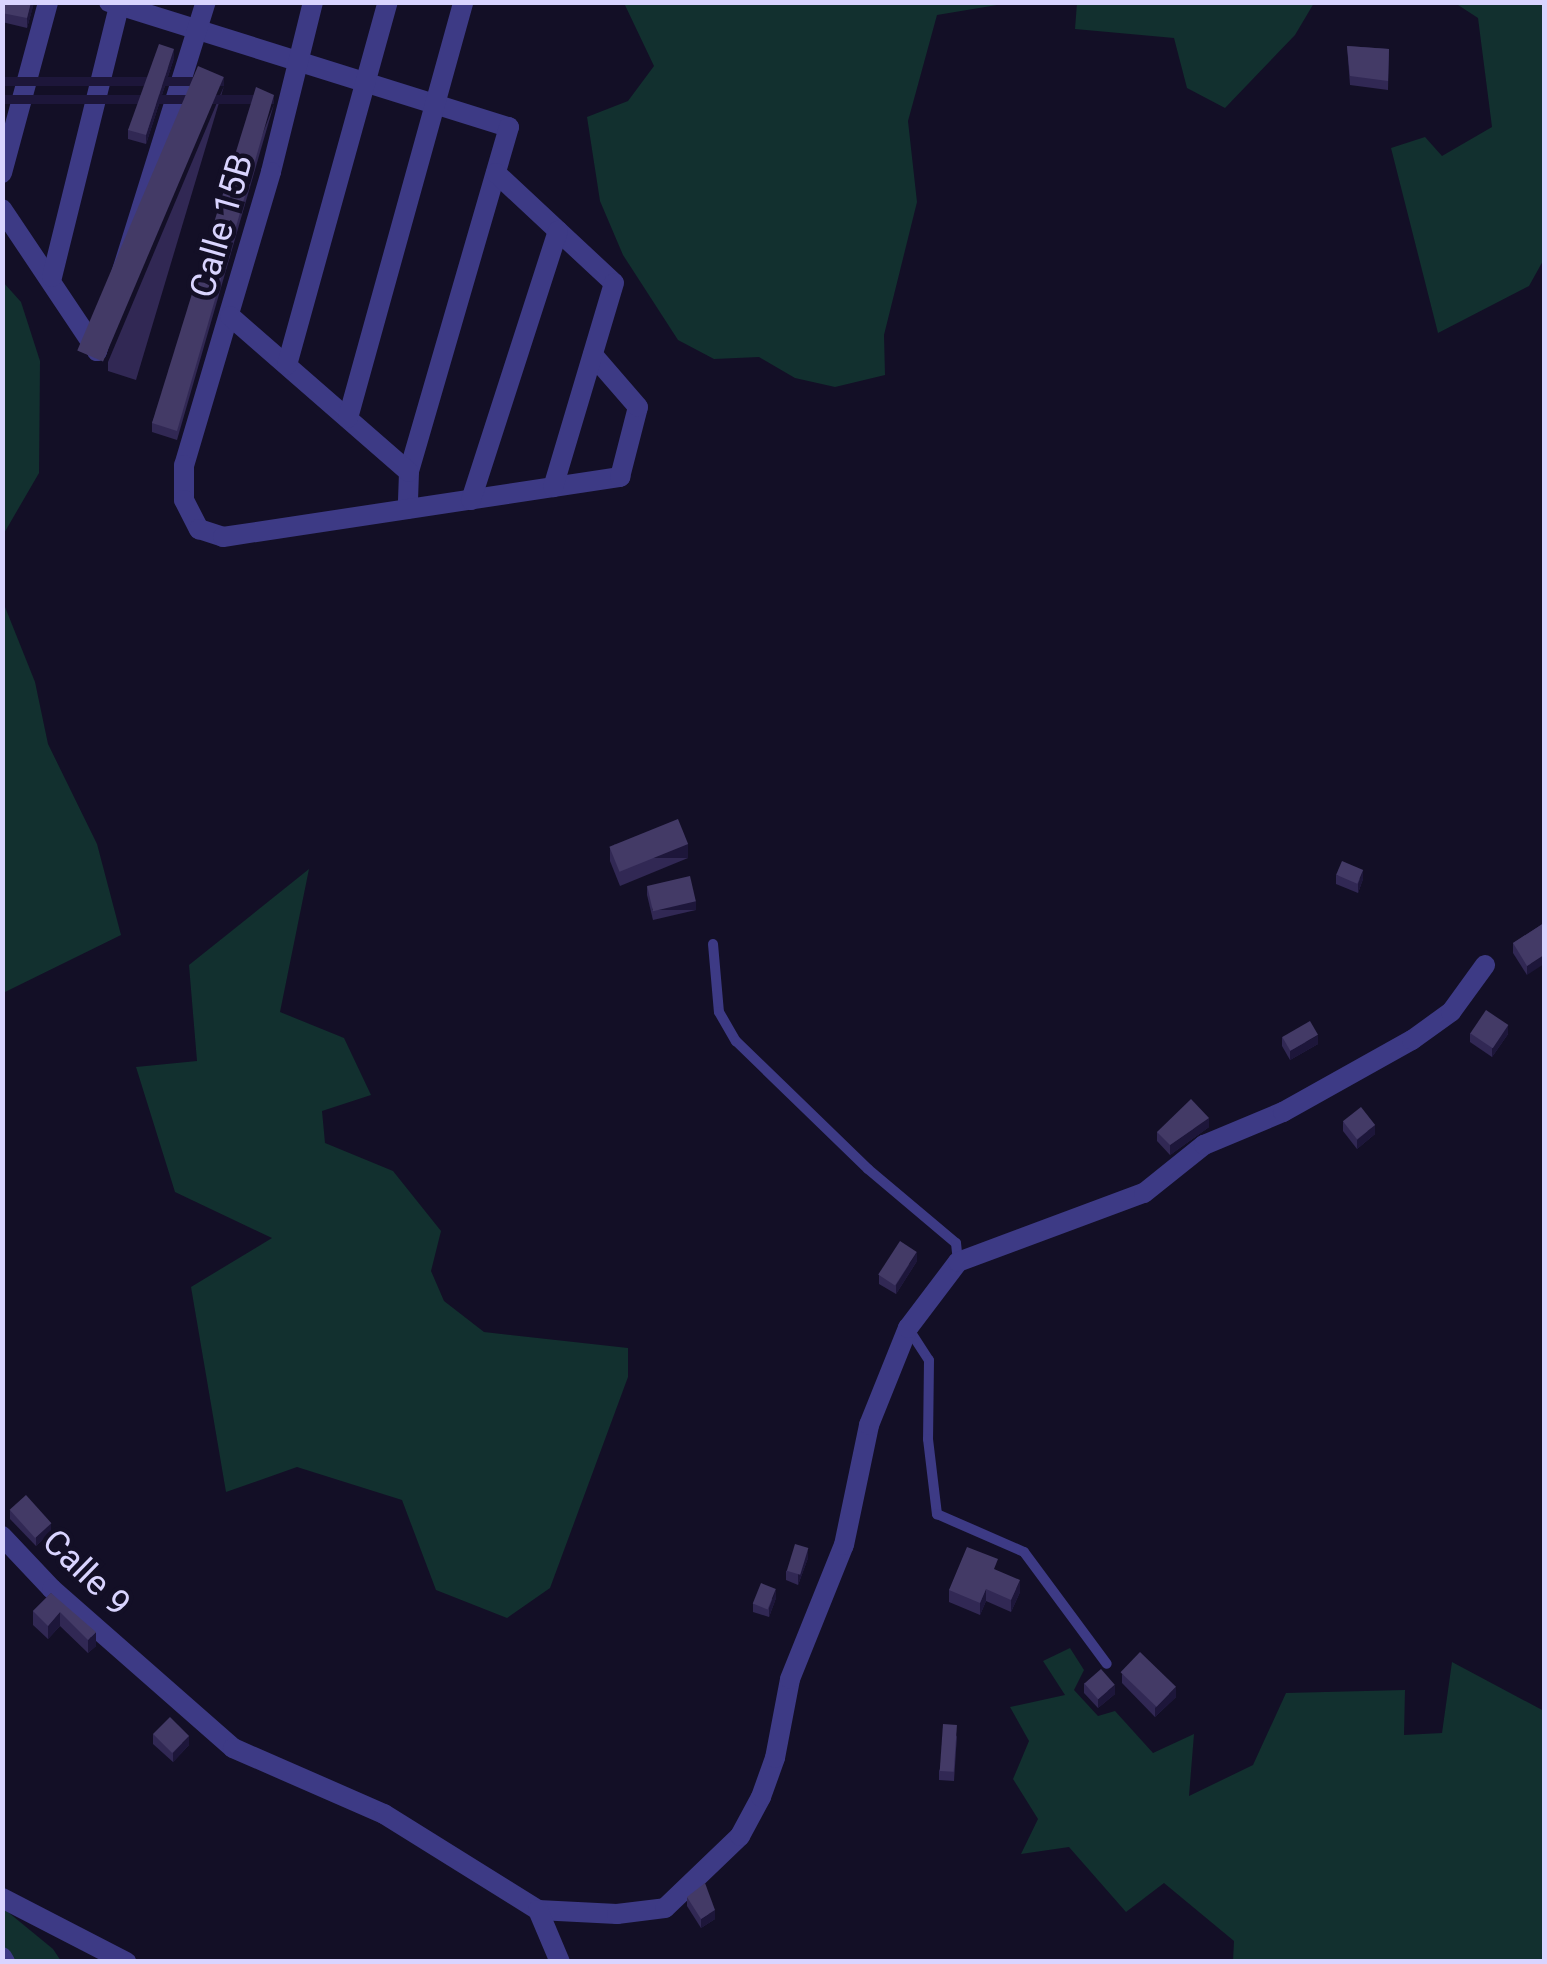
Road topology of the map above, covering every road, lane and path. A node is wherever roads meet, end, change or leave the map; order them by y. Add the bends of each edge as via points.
1 (48, 2) edge
2 (206, 2) edge
3 (313, 2) edge
4 (388, 2) edge
5 (463, 2) edge
6 (116, 4) edge
7 (199, 32) junction
8 (298, 66) junction
9 (368, 84) junction
10 (436, 104) junction
11 (2, 173) edge
12 (496, 173) junction
13 (2, 209) edge
14 (558, 232) junction
15 (52, 276) junction
16 (230, 316) junction
17 (593, 355) junction
18 (286, 365) junction
19 (348, 418) junction
20 (409, 472) junction
21 (553, 487) junction
22 (471, 500) junction
23 (408, 509) junction
24 (713, 944) dead end
25 (1484, 965) dead end
26 (958, 1262) junction
27 (908, 1328) junction
28 (2, 1536) edge
29 (1108, 1664) dead end
30 (2, 1898) edge
31 (538, 1910) junction
32 (126, 1962) edge
33 (560, 1962) edge

1 - 11 street
2 - 7 street
3 - 8 street, Calle 15B
4 - 9 street
5 - 10 street
6 - 7 street
6 - 15 street
7 - 8 street
7 - 15 street via 97,351
8 - 9 street
8 - 16 street, Calle 15B
9 - 10 street
9 - 18 street
10 - 12 street via 509,127
10 - 19 street
12 - 14 street
12 - 20 street
13 - 15 street
14 - 17 street via 614,283
14 - 22 street
16 - 18 street
16 - 23 street, Calle 15B via 184,464 190,516 200,529 223,537
17 - 21 street
17 - 21 street via 638,407 620,477
18 - 19 street
19 - 20 street
20 - 23 street
21 - 22 street
22 - 23 street
24 - 26 lane via 718,1012 736,1040 868,1170 956,1243
25 - 26 street via 1451,1012 1412,1040 1283,1112 1204,1145 1144,1193
26 - 27 street
27 - 29 lane via 929,1360 928,1440 937,1514 1024,1552
27 - 31 street via 869,1426 844,1545 790,1679 776,1758 740,1836 665,1908 617,1914
28 - 31 street, Calle 9 via 233,1748 384,1814
30 - 32 street
31 - 33 street

